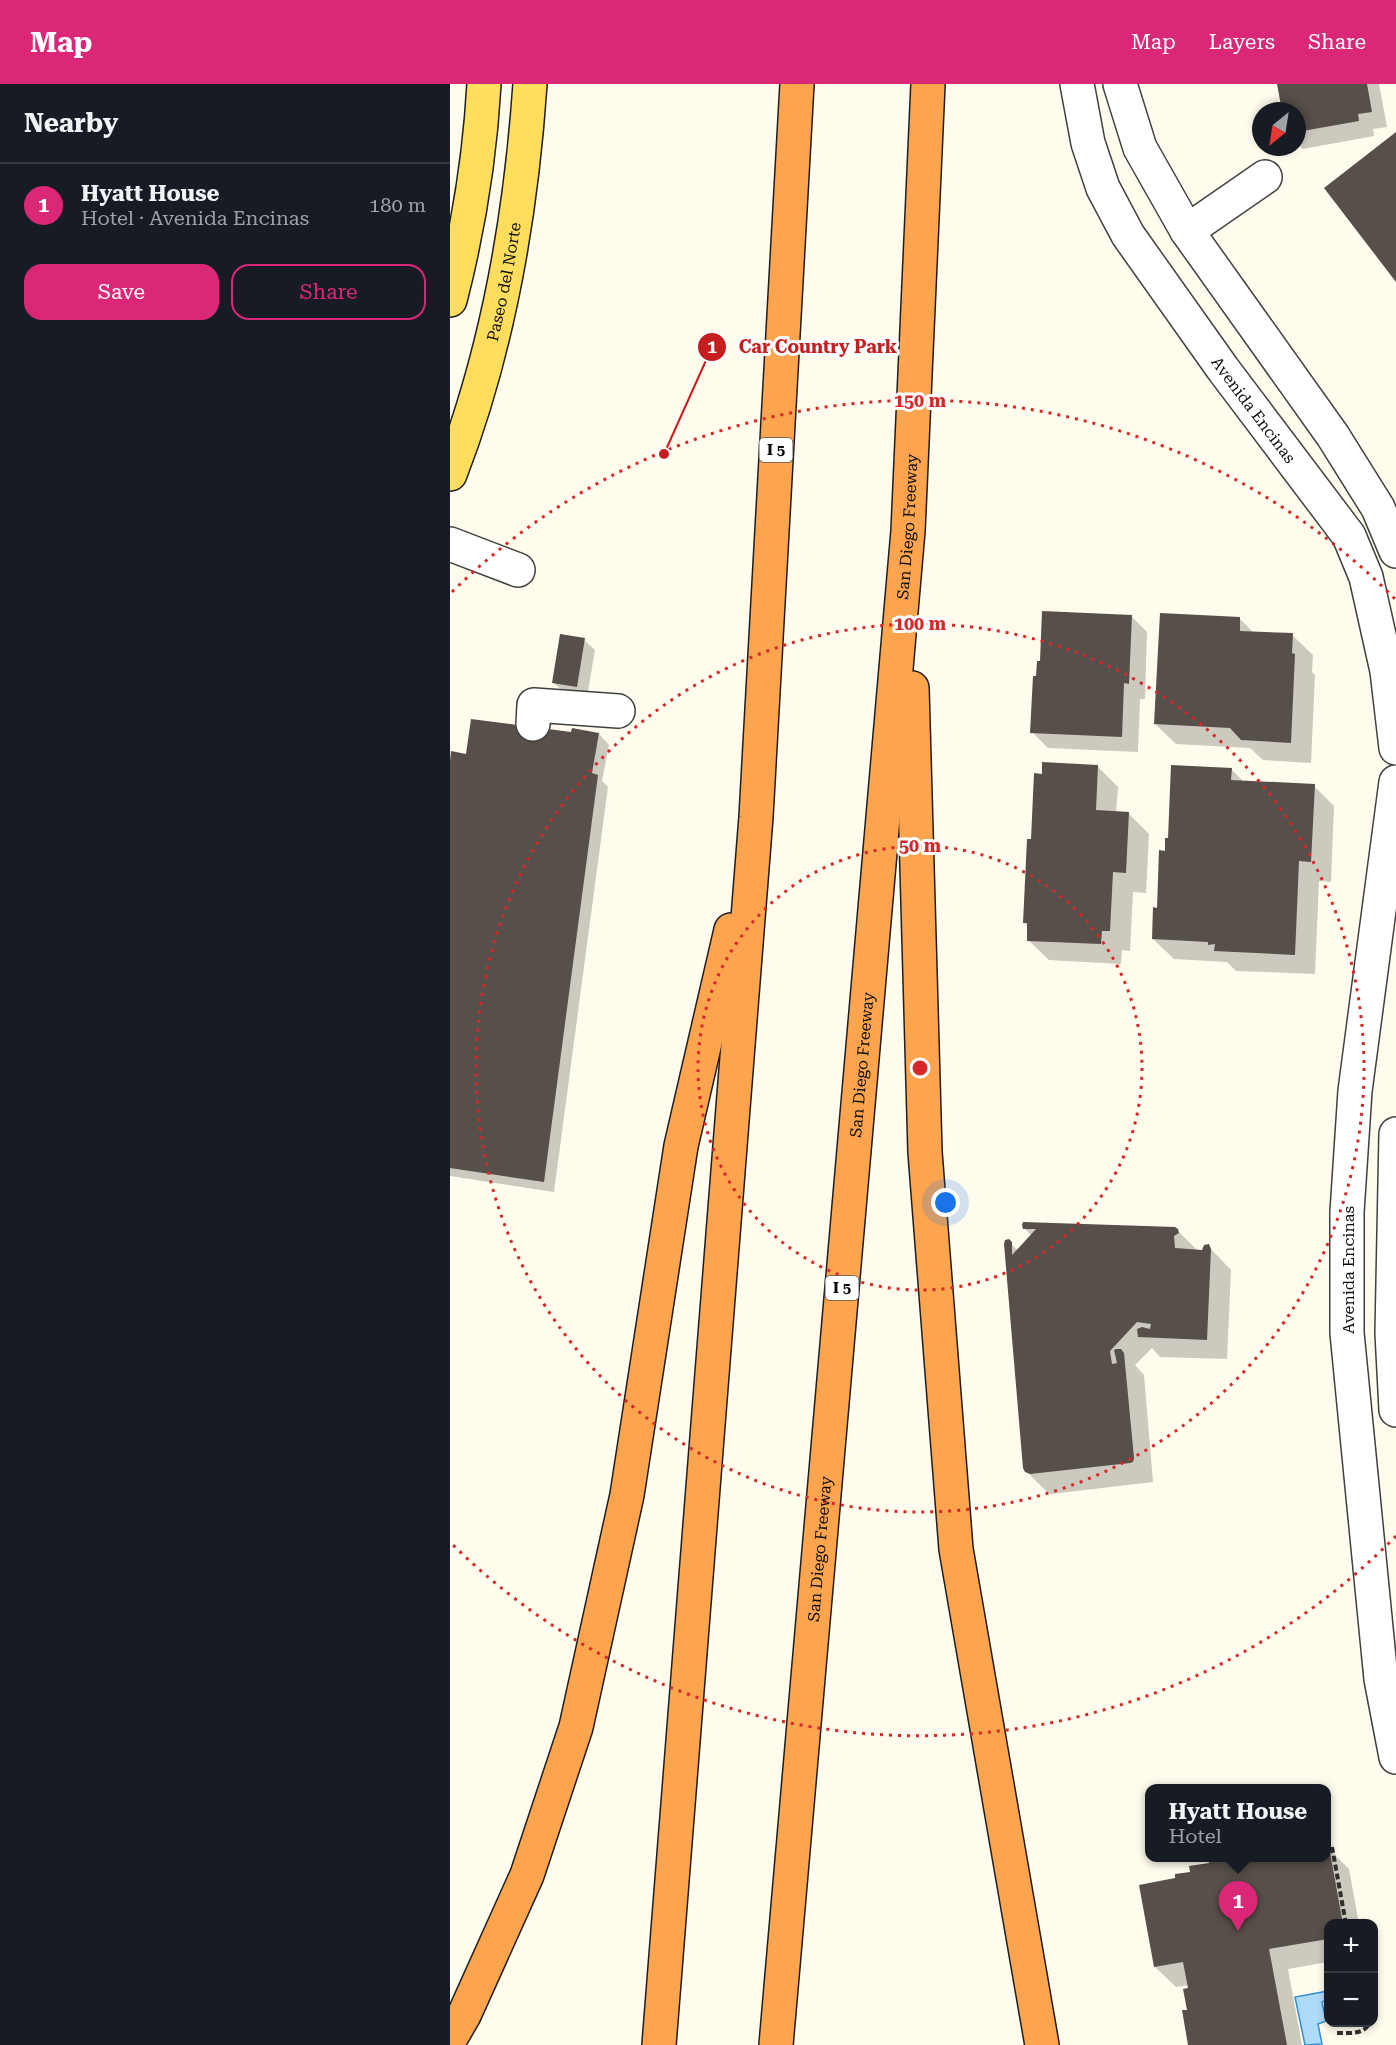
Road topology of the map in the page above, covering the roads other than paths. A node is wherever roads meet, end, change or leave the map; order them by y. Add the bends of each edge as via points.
1 (484, 84) edge
2 (530, 84) edge
3 (796, 84) edge
4 (928, 84) edge
5 (1077, 84) edge
6 (1120, 84) edge
7 (1265, 177) dead end
8 (1187, 231) junction
9 (450, 300) edge
10 (450, 474) edge
11 (908, 531) junction
12 (450, 544) edge
13 (1396, 551) edge
14 (518, 570) dead end
15 (618, 711) dead end
16 (533, 724) dead end
17 (1396, 748) edge
18 (1396, 782) edge
19 (756, 817) junction
20 (1396, 1134) edge
21 (1396, 1410) edge
22 (1389, 1676) edge
23 (1396, 1757) edge
24 (450, 2039) edge
25 (659, 2045) edge
26 (776, 2045) edge
27 (1042, 2045) edge

1 - 9 main road via 481,129
2 - 10 main road, Paseo del Norte via 515,222 496,325
3 - 19 highway, I 5
4 - 11 highway, San Diego Freeway / I 5
5 - 17 street, Avenida Encinas via 1088,143 1103,189 1128,235 1349,536 1366,577 1387,671
6 - 8 street via 1140,148
7 - 8 street
8 - 13 street via 1333,436 1378,508
11 - 26 highway, San Diego Freeway / I 5
11 - 27 highway via 925,1152 956,1549
12 - 14 street
15 - 16 street via 534,705
18 - 22 street, Avenida Encinas via 1355,1091 1347,1212 1347,1333
19 - 24 highway via 681,1146 627,1495 576,1727 527,1875
19 - 25 highway, I 5
20 - 21 street via 1392,1333
22 - 23 street, Avenida Encinas

